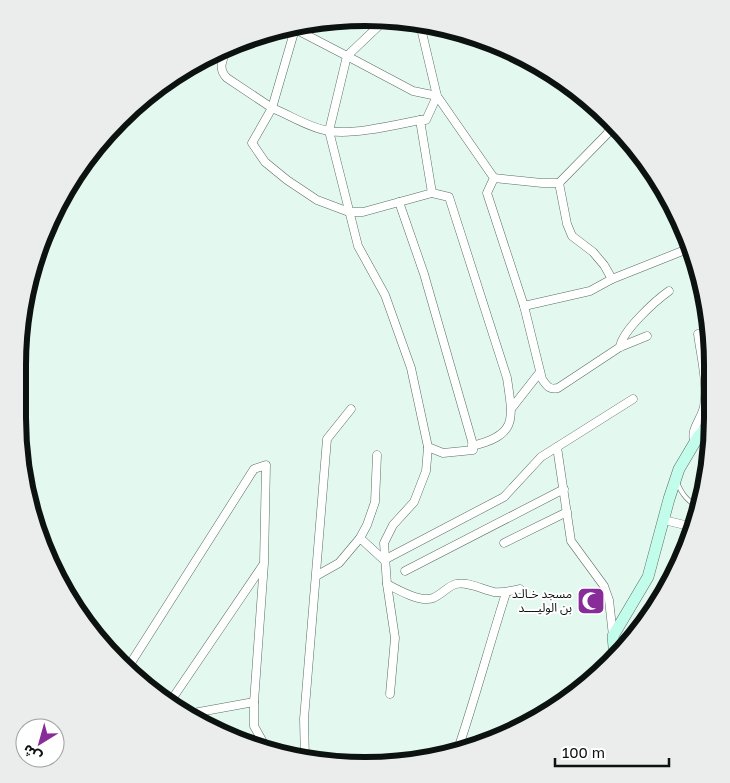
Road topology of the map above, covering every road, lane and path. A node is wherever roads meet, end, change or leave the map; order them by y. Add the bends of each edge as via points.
1 (378, 27) edge
2 (422, 31) edge
3 (305, 32) edge
4 (294, 34) edge
5 (347, 56) junction
6 (224, 57) edge
7 (437, 96) junction
8 (272, 108) junction
9 (420, 120) junction
10 (609, 129) edge
11 (329, 131) junction
12 (494, 178) junction
13 (559, 183) junction
14 (432, 193) junction
15 (399, 202) junction
16 (349, 212) junction
17 (684, 250) edge
18 (612, 279) junction
19 (669, 291) dead end
20 (524, 306) junction
21 (698, 334) dead end
22 (647, 336) dead end
23 (620, 347) junction
24 (540, 372) junction
25 (704, 381) edge
26 (633, 399) dead end
27 (704, 407) edge
28 (511, 408) junction
29 (351, 409) dead end
30 (703, 431) edge
31 (695, 443) junction
32 (428, 446) junction
33 (472, 446) junction
34 (557, 447) junction
35 (377, 454) dead end
36 (676, 479) junction
37 (564, 489) junction
38 (692, 504) edge
39 (567, 512) junction
40 (664, 520) junction
41 (686, 525) edge
42 (360, 538) junction
43 (504, 543) dead end
44 (384, 560) junction
45 (264, 563) junction
46 (405, 571) dead end
47 (316, 576) junction
48 (387, 584) junction
49 (520, 588) dead end
50 (506, 593) junction
51 (613, 636) junction
52 (614, 648) edge
53 (131, 663) edge
54 (390, 694) dead end
55 (173, 697) edge
56 (254, 702) junction
57 (198, 712) edge
58 (262, 741) edge
59 (460, 743) edge
60 (306, 751) edge

1 - 5 street
2 - 7 street
3 - 5 street
4 - 8 street
5 - 7 street via 413,91
5 - 11 street
6 - 8 street via 222,73
7 - 9 street via 426,120
7 - 12 street
8 - 11 street
8 - 16 street via 252,143 256,152 287,180 317,200
9 - 11 street via 364,130
9 - 14 street
10 - 13 street
11 - 16 street
12 - 13 street
12 - 20 street via 487,193
13 - 18 street via 566,224 572,236 593,252
14 - 15 street
14 - 28 street via 449,197 507,378
15 - 16 street via 362,212
15 - 33 street via 424,274
16 - 32 street via 358,246 385,295 411,368
17 - 18 street
18 - 20 street via 590,292
19 - 23 street via 650,305 624,334
20 - 24 street
21 - 25 street
22 - 23 street
23 - 24 street via 558,388 548,388
24 - 28 street
26 - 34 street
27 - 31 street via 692,434
28 - 33 street via 507,430 493,441
29 - 47 street via 327,439
30 - 31 street
31 - 36 street
32 - 33 street via 443,453 473,450
32 - 44 street via 426,471 414,502 393,525 384,543
34 - 37 street
34 - 44 street via 541,457 504,497
35 - 42 street via 375,502
36 - 38 lane via 681,492
36 - 40 street
37 - 39 street
37 - 46 street
39 - 43 street
39 - 51 street via 571,541 604,586
40 - 41 street
40 - 51 street via 648,577
42 - 44 street
42 - 47 street via 339,563
44 - 48 street
45 - 53 street via 266,465 254,469
45 - 55 street
45 - 56 street
47 - 60 street via 304,719
48 - 50 street via 404,593 432,599 456,584
48 - 54 street via 395,638
49 - 50 street
50 - 59 street
51 - 52 street
56 - 57 street
56 - 58 street via 254,726

